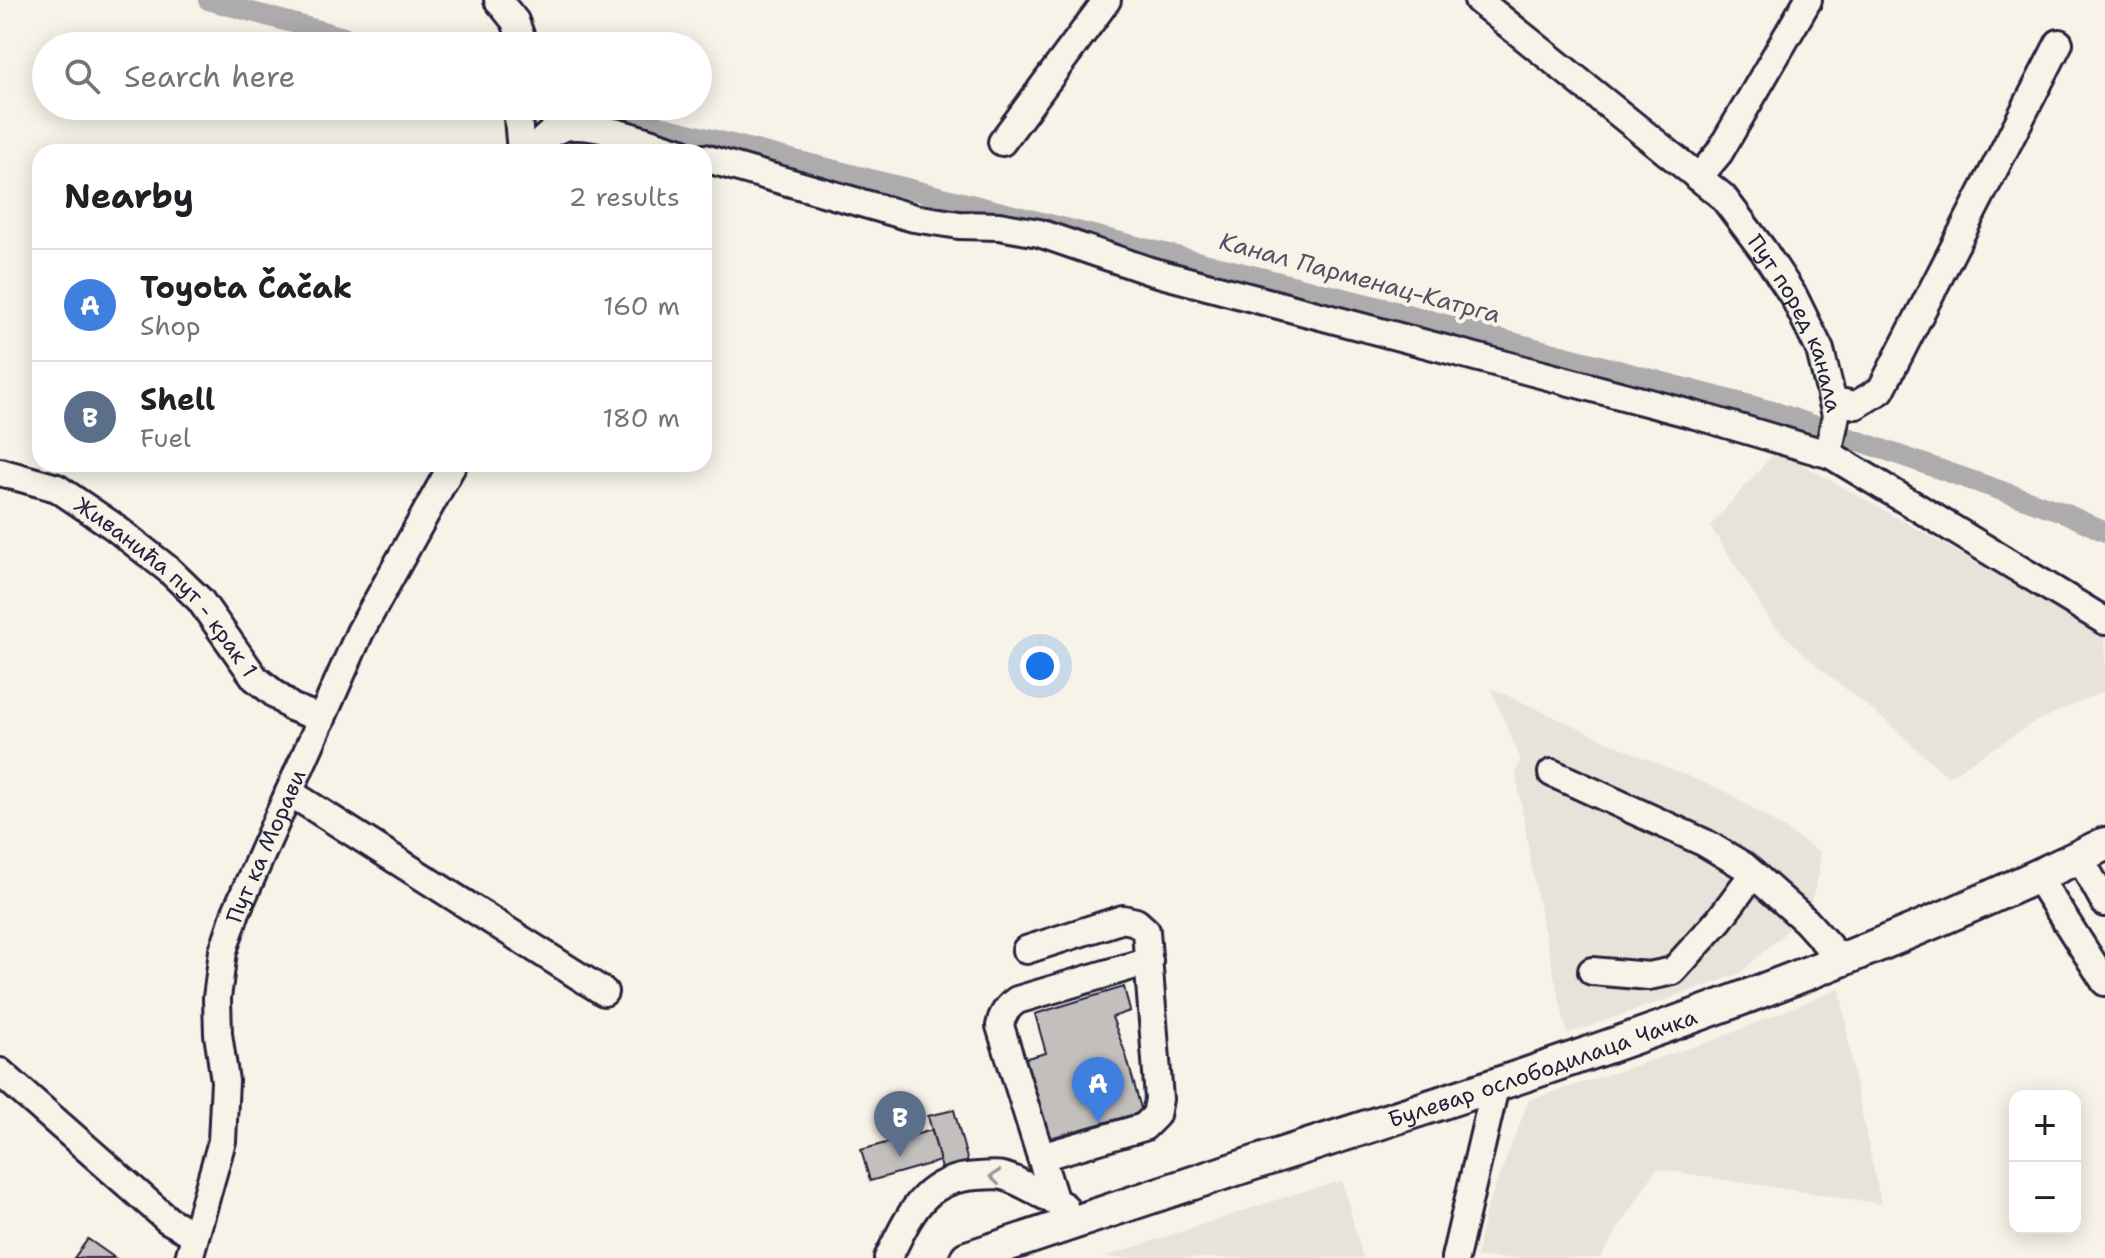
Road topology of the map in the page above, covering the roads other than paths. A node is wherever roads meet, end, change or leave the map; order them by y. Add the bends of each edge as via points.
1 (498, 0) edge
2 (1107, 0) edge
3 (1478, 0) edge
4 (1808, 0) edge
5 (519, 32) edge
6 (2059, 43) dead end
7 (518, 120) edge
8 (1002, 142) dead end
9 (520, 144) edge
10 (540, 144) edge
11 (650, 144) edge
12 (712, 160) edge
13 (1698, 178) junction
14 (1834, 408) junction
15 (1831, 450) junction
16 (0, 472) edge
17 (449, 472) edge
18 (2105, 621) edge
19 (322, 719) junction
20 (1552, 773) dead end
21 (289, 792) junction
22 (2092, 850) edge
23 (1753, 874) junction
24 (2037, 876) junction
25 (2105, 903) edge
26 (1026, 950) dead end
27 (1149, 961) junction
28 (1842, 961) junction
29 (1592, 971) dead end
30 (2105, 982) edge
31 (604, 992) dead end
32 (0, 1072) edge
33 (1495, 1087) junction
34 (1041, 1157) junction
35 (1055, 1202) junction
36 (1092, 1218) junction
37 (192, 1246) edge
38 (888, 1258) edge
39 (967, 1258) edge
40 (1455, 1258) edge

1 - 5 street
2 - 8 street
3 - 13 street, Пут поред канала
4 - 13 street via 1719,153
6 - 14 street via 1881,390 1856,405
7 - 9 street
10 - 11 street via 551,132 570,126
12 - 15 street via 914,218 1039,233 1150,271
13 - 14 street, Пут поред канала via 1723,197 1794,297 1820,350
14 - 15 street, Пут поред канала
15 - 18 street
16 - 19 street, Живанића пут - крак 1 via 57,488 113,526 200,600 255,678 291,707
17 - 19 street, Пут ка Морави via 360,632
19 - 21 street, Пут ка Морави
20 - 23 street via 1705,843
21 - 31 street
21 - 37 street, Пут ка Морави via 223,951 217,998 225,1081 222,1141
22 - 24 main road, Булевар ослободилаца Чачка
22 - 25 street
23 - 28 street
23 - 29 street via 1673,971 1649,976
24 - 28 main road, Булевар ослободилаца Чачка
24 - 30 street
26 - 27 street via 1123,919 1146,931
27 - 34 street via 1156,1115 1144,1127
27 - 34 street via 1017,1000 1004,1013 1000,1026
28 - 33 main road, Булевар ослободилаца Чачка
32 - 37 street
33 - 36 main road, Булевар ослободилаца Чачка
33 - 40 street
34 - 35 street
35 - 36 street
35 -> 38 street via 1000,1175 943,1182 923,1196
36 - 39 main road, Булевар ослободилаца Чачка

